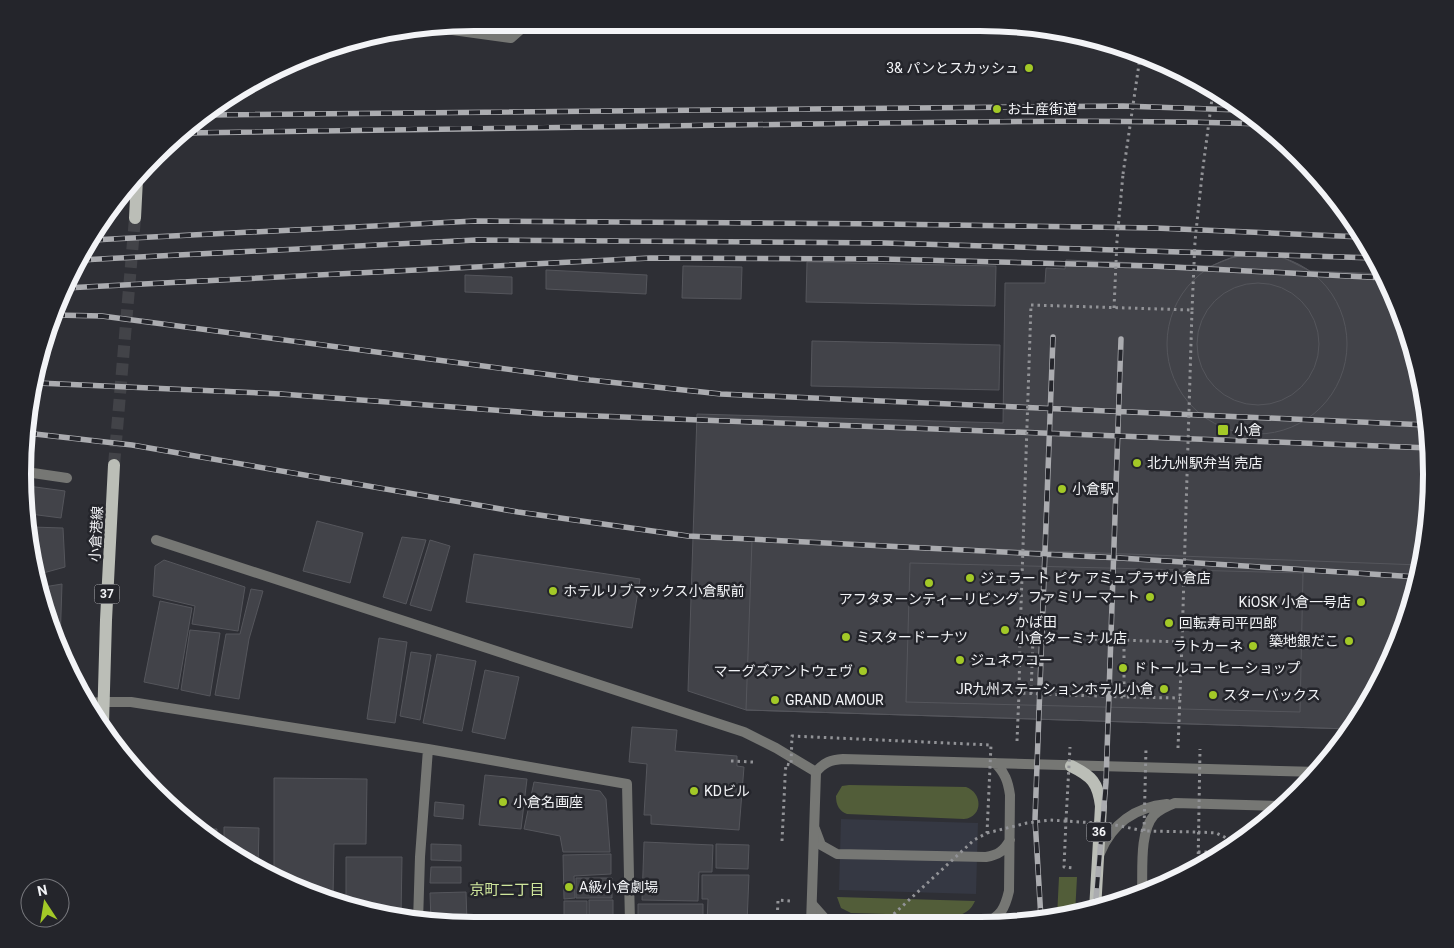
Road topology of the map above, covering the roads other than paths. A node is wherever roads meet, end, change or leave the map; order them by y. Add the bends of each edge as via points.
1 (463, 31) edge
2 (519, 31) edge
3 (136, 188) edge
4 (134, 218) tunnel mouth
5 (114, 465) tunnel mouth
6 (31, 473) edge
7 (67, 478) dead end
8 (156, 540) dead end
9 (95, 702) edge
10 (103, 702) junction
11 (103, 715) edge
12 (428, 749) junction
13 (995, 762) junction
14 (1072, 766) junction
15 (816, 772) junction
16 (1308, 772) edge
17 (1175, 803) junction
18 (1273, 806) edge
19 (814, 827) junction
20 (1010, 840) junction
21 (1098, 858) junction
22 (1142, 885) edge
23 (1095, 902) edge
24 (812, 904) junction
25 (418, 913) edge
26 (997, 916) edge
27 (630, 917) edge
28 (811, 917) edge
29 (824, 917) edge

1 - 2 street via 512,38
3 - 4 main road
5 - 10 main road, 小倉港線 / 37
6 - 7 street
8 - 15 street via 744,732
9 - 10 street
10 - 11 main road, 小倉港線 / 37
10 - 12 street via 131,702
12 - 25 street
12 - 27 street via 627,784
13 - 14 street
13 - 15 street via 843,759 830,760
13 - 20 street via 1008,781
14 - 16 street
14 - 21 main road, 36 via 1092,780 1100,796
15 - 19 street
17 - 18 street
17 - 21 street via 1132,814 1112,831
17 - 22 street via 1153,816 1146,831
19 - 20 street via 821,845 836,854 986,857 1005,849
19 - 24 street
20 - 26 street via 1009,891 1006,903
21 - 23 main road, 36
24 - 28 street
24 - 29 street

